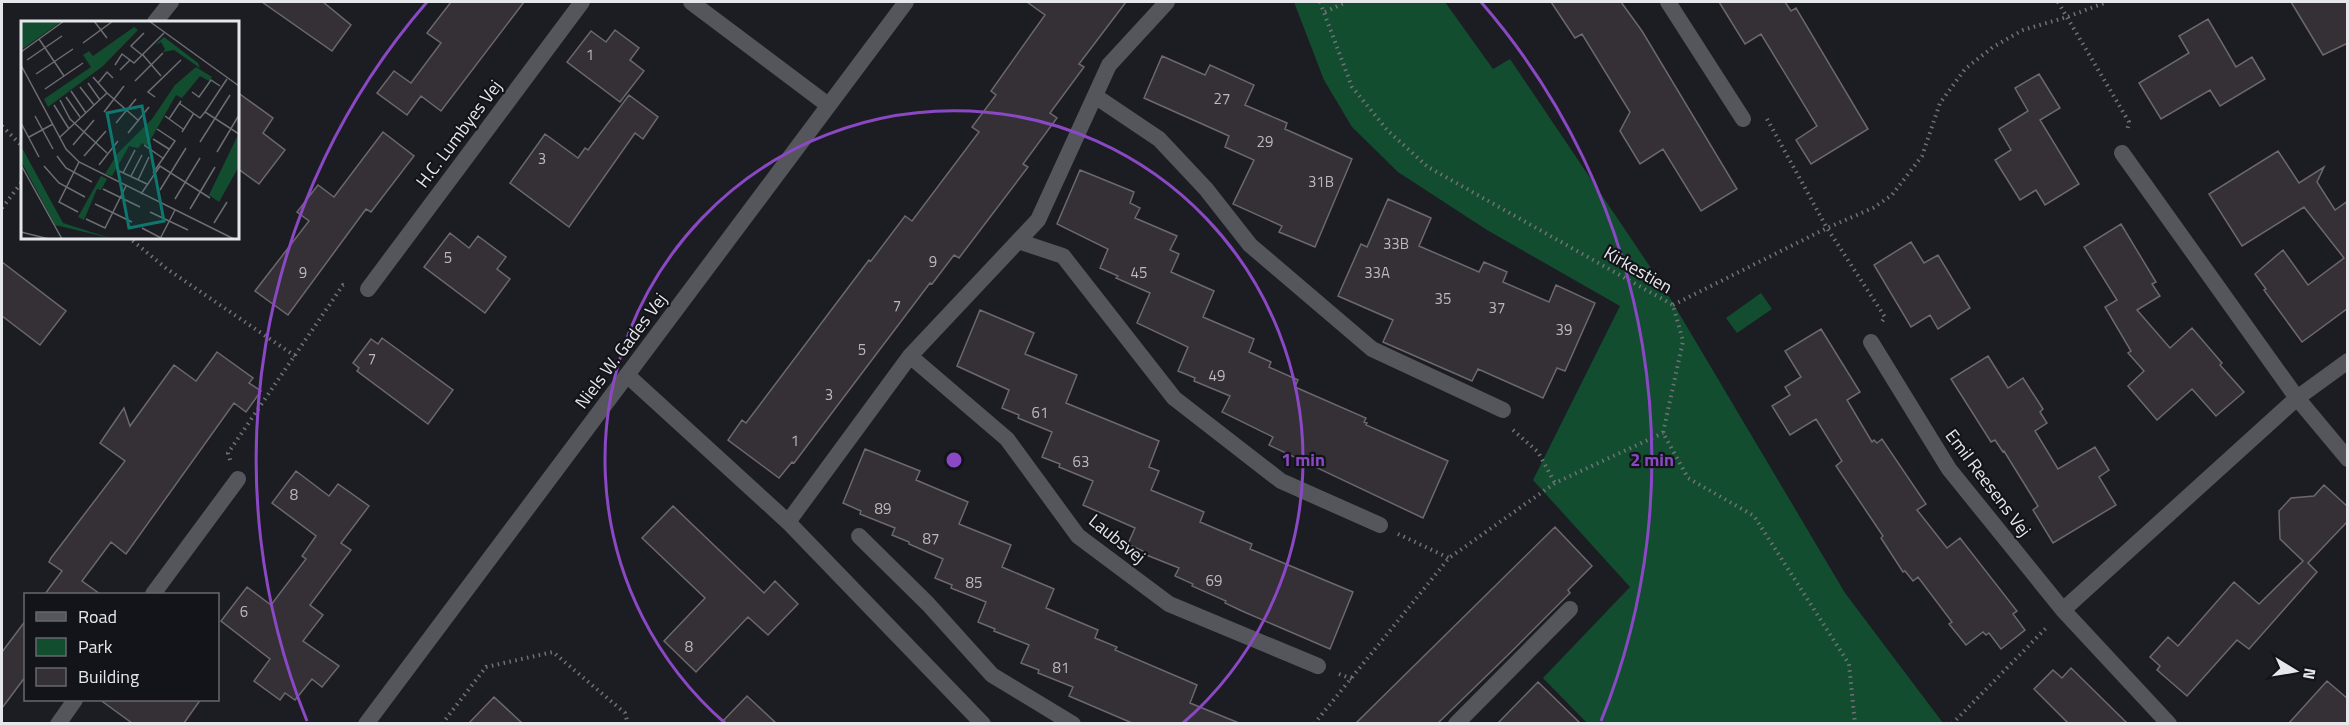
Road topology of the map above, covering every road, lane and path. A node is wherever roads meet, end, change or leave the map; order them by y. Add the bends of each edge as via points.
1 (171, 2) edge
2 (582, 2) edge
3 (691, 2) edge
4 (906, 2) edge
5 (1167, 2) edge
6 (1320, 2) edge
7 (1346, 2) edge
8 (1668, 2) edge
9 (2058, 2) edge
10 (2107, 2) edge
11 (1324, 12) junction
12 (2067, 17) junction
13 (156, 21) edge
14 (1095, 96) junction
15 (828, 105) junction
16 (1743, 119) joint
17 (2, 126) edge
18 (21, 145) edge
19 (2122, 153) joint
20 (21, 184) edge
21 (2, 208) edge
22 (1827, 228) junction
23 (129, 238) edge
24 (1018, 241) junction
25 (368, 289) joint
26 (1672, 305) junction
27 (1870, 342) joint
28 (295, 356) junction
29 (910, 356) junction
30 (2348, 361) edge
31 (627, 375) junction
32 (2297, 398) junction
33 (1503, 410) joint
34 (1663, 433) junction
35 (2348, 459) edge
36 (238, 479) joint
37 (1556, 483) junction
38 (788, 522) junction
39 (1380, 525) joint
40 (859, 536) dead end
41 (1449, 558) junction
42 (154, 593) edge
43 (1570, 609) dead end
44 (2063, 610) junction
45 (1318, 666) dead end
46 (74, 701) edge
47 (58, 723) edge
48 (366, 723) edge
49 (442, 723) edge
50 (628, 723) edge
51 (983, 723) edge
52 (1073, 723) edge
53 (1314, 723) edge
54 (1456, 723) edge
55 (1856, 723) edge
56 (1952, 723) edge
57 (2169, 723) edge

1 - 13 street
2 - 25 street, H.C. Lumbyes Vej
3 - 15 street
4 - 15 street, Niels W. Gades Vej
5 - 14 street via 1109,65
6 - 11 path, Kirkestien
7 - 11 path
8 - 16 street
9 - 12 path
10 - 12 path
11 - 26 path, Kirkestien via 1352,87 1388,131 1428,166
12 - 19 path via 2129,122
12 - 22 path via 2023,30 1965,69 1940,103 1922,156 1892,195 1874,208
14 - 24 street via 1038,220
14 - 33 street via 1159,139 1206,189 1250,245 1372,349
15 - 31 street, Niels W. Gades Vej
16 - 22 path via 1766,117
17 - 18 path
19 - 32 street
20 - 21 path
22 - 26 path
22 - 27 path via 1885,317
23 - 28 path via 167,269
24 - 29 street
24 - 39 street via 1063,256 1174,398 1281,481
25 - 28 path via 343,285
26 - 34 path, Kirkestien via 1683,341
27 - 44 street, Emil Reesens Vej via 1949,470
28 - 36 path via 228,453
29 - 38 street
29 - 45 street, Laubsvej via 1007,440 1078,536 1169,603
30 - 32 street
31 - 38 street
31 - 48 street, Niels W. Gades Vej
32 - 35 street
32 - 44 street
33 - 37 path via 1513,430 1538,452
34 - 37 path
34 - 55 path via 1688,478 1754,516 1849,664
36 - 42 street
37 - 41 path
38 - 51 street
39 - 41 path
40 - 52 street via 992,675
41 - 53 path
43 - 54 street
44 - 56 path
44 - 57 street, Emil Reesens Vej
46 - 47 street
49 - 50 path via 486,667 553,652 625,713

